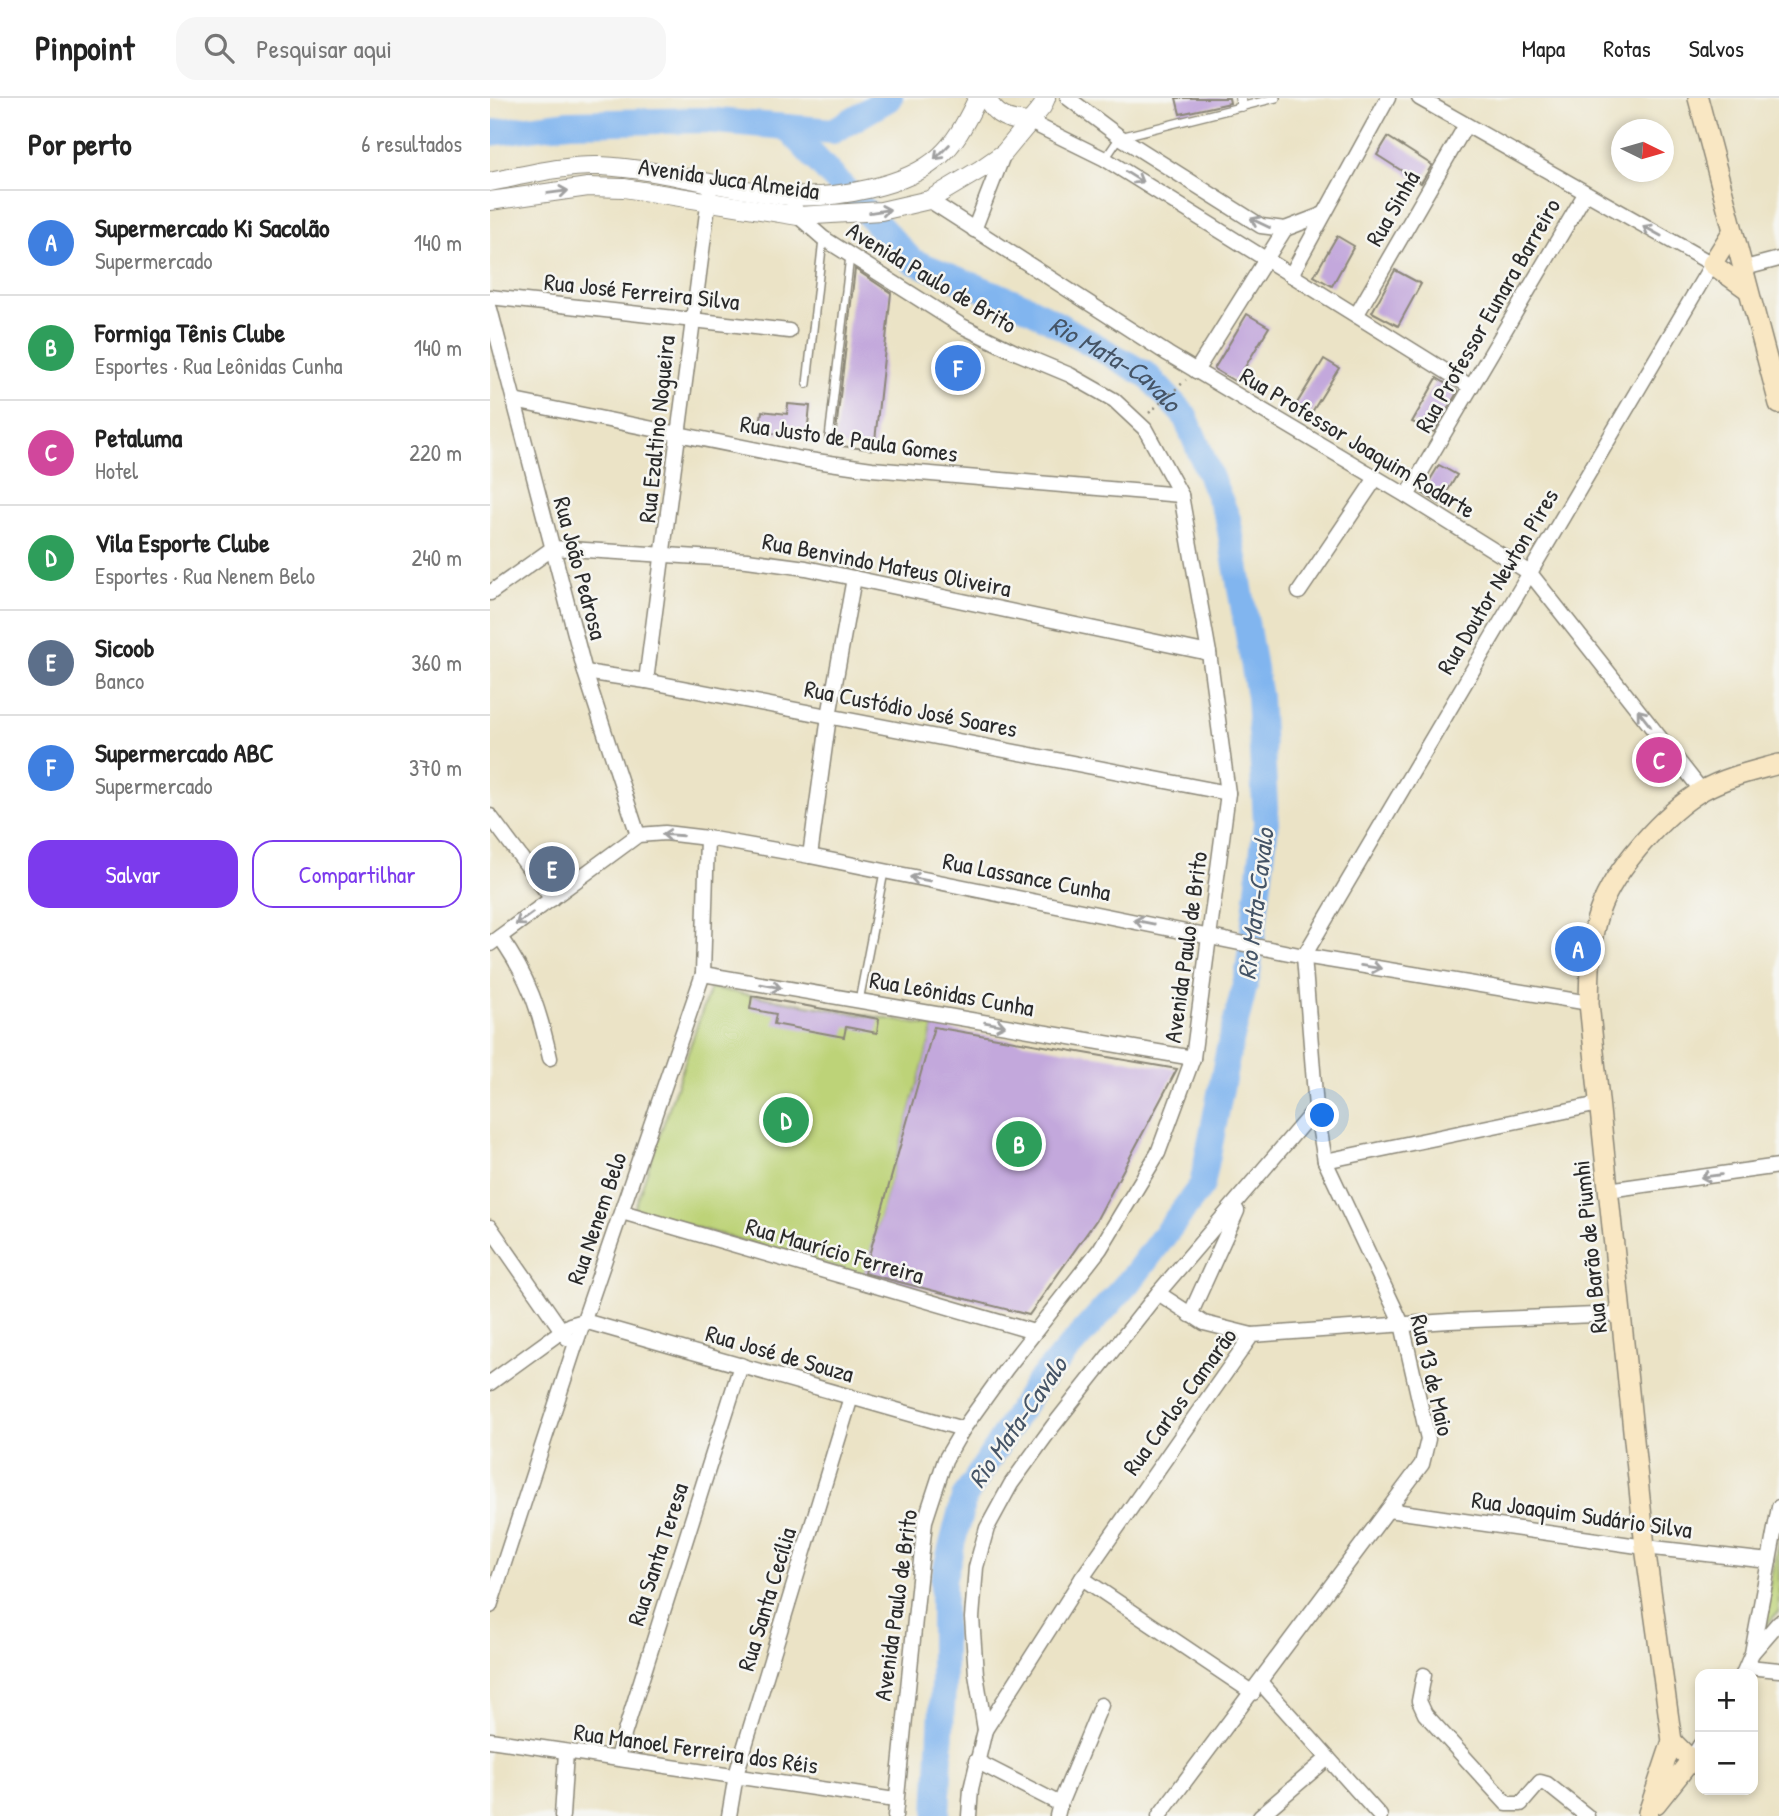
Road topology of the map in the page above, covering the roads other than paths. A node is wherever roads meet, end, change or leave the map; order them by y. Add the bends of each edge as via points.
1 (978, 98) edge
2 (987, 98) edge
3 (1046, 98) edge
4 (1068, 98) edge
5 (1276, 98) edge
6 (1388, 98) edge
7 (1419, 98) edge
8 (1698, 98) edge
9 (1241, 102) edge
10 (1030, 122) junction
11 (1466, 125) junction
12 (1120, 138) junction
13 (1004, 153) junction
14 (1105, 159) junction
15 (490, 182) edge
16 (711, 182) junction
17 (1585, 194) junction
18 (796, 196) junction
19 (709, 200) junction
20 (490, 201) edge
21 (926, 201) junction
22 (1324, 214) junction
23 (798, 216) junction
24 (1285, 229) junction
25 (974, 230) junction
26 (1732, 232) junction
27 (823, 239) junction
28 (850, 256) junction
29 (1779, 260) edge
30 (1266, 261) junction
31 (1712, 264) junction
32 (1741, 270) junction
33 (1292, 275) junction
34 (1747, 289) junction
35 (490, 297) edge
36 (490, 309) edge
37 (1357, 314) junction
38 (691, 319) junction
39 (789, 331) dead end
40 (1196, 371) junction
41 (807, 384) dead end
42 (1471, 387) junction
43 (514, 401) junction
44 (1779, 404) edge
45 (680, 434) junction
46 (829, 438) dead end
47 (1376, 478) junction
48 (1181, 495) junction
49 (1407, 496) junction
50 (552, 548) junction
51 (664, 554) junction
52 (1530, 573) junction
53 (854, 578) junction
54 (1299, 592) dead end
55 (490, 593) edge
56 (1209, 653) junction
57 (585, 672) junction
58 (646, 681) junction
59 (830, 716) junction
60 (1779, 764) edge
61 (1702, 791) junction
62 (1228, 793) junction
63 (490, 816) edge
64 (638, 835) junction
65 (707, 838) junction
66 (810, 856) junction
67 (884, 872) junction
68 (552, 899) junction
69 (1211, 935) junction
70 (495, 941) edge
71 (1304, 956) junction
72 (703, 974) junction
73 (859, 1001) junction
74 (1589, 1003) junction
75 (550, 1058) dead end
76 (1193, 1058) junction
77 (1599, 1104) junction
78 (1316, 1108) junction
79 (1325, 1161) junction
80 (1779, 1166) edge
81 (1608, 1190) junction
82 (1242, 1198) junction
83 (622, 1212) junction
84 (490, 1227) edge
85 (1158, 1293) junction
86 (1620, 1314) junction
87 (1189, 1315) junction
88 (584, 1321) junction
89 (1402, 1324) junction
90 (562, 1332) junction
91 (1034, 1332) junction
92 (1252, 1335) junction
93 (575, 1346) junction
94 (741, 1365) junction
95 (490, 1383) edge
96 (852, 1397) junction
97 (963, 1429) junction
98 (1779, 1507) edge
99 (1388, 1510) junction
100 (1777, 1527) edge
101 (1645, 1547) junction
102 (1769, 1561) junction
103 (1082, 1578) junction
104 (493, 1582) edge
105 (490, 1606) edge
106 (1779, 1622) edge
107 (1748, 1665) edge
108 (1779, 1670) edge
109 (1424, 1675) dead end
110 (1256, 1688) junction
111 (1101, 1705) dead end
112 (985, 1730) junction
113 (490, 1740) edge
114 (1672, 1741) junction
115 (566, 1752) junction
116 (1695, 1752) edge
117 (1695, 1754) edge
118 (617, 1757) junction
119 (1328, 1758) junction
120 (976, 1761) junction
121 (736, 1775) junction
122 (895, 1801) junction
123 (1058, 1810) edge
124 (1647, 1815) edge
125 (562, 1816) edge
126 (729, 1816) edge
127 (894, 1816) edge
128 (969, 1816) edge
129 (1159, 1816) edge
130 (1260, 1816) edge
131 (1380, 1816) edge
132 (1587, 1816) edge

1 -> 18 street, Avenida Juca Almeida via 961,132 940,156 887,185
2 - 10 street via 1002,117
3 - 10 street, Avenida Juca Almeida
4 - 12 street
5 - 9 lane
6 - 22 street
7 - 11 street
8 - 26 main road
9 - 12 lane
10 - 13 street, Avenida Juca Almeida
10 - 14 street
11 - 17 street
11 - 37 street, Rua Sinhá
12 - 14 lane
24 -> 12 street via 1261,226
13 - 21 street, Avenida Juca Almeida
13 - 25 street
14 -> 30 street
15 - 16 street, Avenida Juca Almeida via 599,166
16 - 18 street, Avenida Juca Almeida
16 - 19 street, Rua Ezaltino Nogueira
31 -> 17 street
17 - 42 street, Rua Professor Eunara Barreiro
18 - 23 street
20 -> 19 street, Avenida Juca Almeida via 588,187
19 - 23 street, Avenida Juca Almeida
19 - 38 street, Rua Ezaltino Nogueira
23 -> 21 street, Avenida Juca Almeida via 836,216
21 - 25 street, Rua Professor Joaquim Rodarte
22 - 24 street
22 - 33 street
23 - 27 street, Avenida Paulo de Brito
24 - 30 street
25 - 40 street, Rua Professor Joaquim Rodarte
26 - 31 main road, Rua Doutor Newton Pires
26 - 32 main road
27 - 28 street, Avenida Paulo de Brito
27 - 41 lane
28 - 46 lane
28 - 48 street, Avenida Paulo de Brito via 962,326 1070,374 1114,400 1145,429
29 - 32 street
30 - 33 street
30 - 40 street
31 - 34 main road
31 - 52 street, Rua Doutor Newton Pires
32 - 34 main road
33 - 37 street
34 - 44 main road
35 - 38 street, Rua José Ferreira Silva
36 - 43 street, Rua João Pedrosa
37 - 42 street
38 - 39 street, Rua José Ferreira Silva
38 - 45 street, Rua Ezaltino Nogueira
40 - 47 street, Rua Professor Joaquim Rodarte
42 - 49 street, Rua Professor Eunara Barreiro
43 - 45 street, Rua Justo de Paula Gomes
43 - 50 street, Rua João Pedrosa
45 - 48 street, Rua Justo de Paula Gomes via 872,469
45 - 51 street, Rua Ezaltino Nogueira
47 - 49 street, Rua Professor Joaquim Rodarte
47 - 54 street
48 - 56 street, Avenida Paulo de Brito
49 - 52 street, Rua Professor Joaquim Rodarte
50 - 51 street, Rua Benvindo Mateus Oliveira
50 - 55 street
50 - 57 street, Rua João Pedrosa
51 - 53 street, Rua Benvindo Mateus Oliveira via 747,560
51 - 58 street, Rua Ezaltino Nogueira
61 -> 52 street, Rua Professor Joaquim Rodarte
52 - 71 street, Rua Doutor Newton Pires
53 - 56 street, Rua Benvindo Mateus Oliveira
53 - 59 street
56 - 62 street, Avenida Paulo de Brito
57 - 58 street, Rua Custódio José Soares
57 - 64 street, Rua João Pedrosa
58 - 59 street, Rua Custódio José Soares
59 - 62 street, Rua Custódio José Soares
59 - 66 street
60 - 61 main road, Rua Barão de Piumhi
61 - 74 main road, Rua Barão de Piumhi via 1662,823 1622,869 1599,911 1592,941
62 - 69 street, Avenida Paulo de Brito
63 - 68 street
65 -> 64 street, Rua Lassance Cunha
64 - 68 street
65 - 66 street, Rua Lassance Cunha
65 - 72 street, Rua Nenem Belo
66 - 67 street, Rua Lassance Cunha
69 -> 67 street, Rua Lassance Cunha
67 - 73 lane
68 -> 70 street
69 - 71 street, Rua Lassance Cunha
69 - 76 street, Avenida Paulo de Brito
70 - 75 street via 528,980
71 -> 74 street, Rua Lassance Cunha
71 - 78 street, Rua 13 de Maio
72 -> 73 street, Rua Leônidas Cunha
72 - 83 street, Rua Nenem Belo
73 -> 76 street, Rua Leônidas Cunha
74 - 77 main road, Rua Barão de Piumhi
76 - 91 street, Avenida Paulo de Brito via 1158,1153 1100,1249
77 - 79 street
77 - 81 main road, Rua Barão de Piumhi
78 - 79 street, Rua 13 de Maio
78 - 82 street
79 - 89 street, Rua 13 de Maio
80 -> 81 street
81 - 86 main road, Rua Barão de Piumhi
82 - 85 street
82 - 87 street
83 - 88 street, Rua Nenem Belo
83 - 91 street, Rua Maurício Ferreira
84 - 90 street
85 - 87 street
85 - 112 street via 1053,1426 1011,1484 987,1528 976,1567 972,1618
86 - 89 street, Rua Carlos Camarão
86 - 101 main road, Rua Barão de Piumhi
87 - 92 street via 1220,1329
88 - 90 street
88 - 93 street, Rua Nenem Belo
88 - 94 street, Rua José de Souza
89 - 92 street, Rua Carlos Camarão
89 - 99 street, Rua 13 de Maio via 1428,1439 1427,1452
90 - 93 street
90 - 95 street
91 - 97 street, Avenida Paulo de Brito
92 - 103 street, Rua Carlos Camarão
93 - 104 street, Rua Nenem Belo
94 - 96 street, Rua José de Souza
94 - 118 street, Rua Santa Teresa
96 - 97 street, Rua José de Souza
96 - 121 street, Rua Santa Cecília
97 - 122 street, Avenida Paulo de Brito via 945,1460 925,1521
98 - 100 street
99 - 101 street, Rua Joaquim Sudário Silva
99 - 110 street, Rua 13 de Maio
100 - 102 street
101 - 102 street, Rua Joaquim Sudário Silva
101 - 114 main road, Rua Barão de Piumhi
102 - 107 street
103 - 110 street
103 - 112 street, Rua Carlos Camarão
104 - 105 street, Rua Nenem Belo
106 - 107 street
107 - 108 street
109 - 132 street via 1419,1701 1425,1714 1507,1804 1521,1804 1540,1782
110 - 119 street
110 - 129 street, Rua 13 de Maio
111 - 123 street
112 - 120 street
113 - 115 street, Rua Manoel Ferreira dos Réis
114 - 116 main road
114 - 124 main road, Rua Barão de Piumhi
115 - 118 street, Rua Manoel Ferreira dos Réis
115 - 125 street
117 - 124 main road
118 - 121 street, Rua Manoel Ferreira dos Réis
119 - 130 street
119 - 131 street
120 - 123 street
120 - 128 street
121 - 122 street, Rua Manoel Ferreira dos Réis
121 - 126 street, Rua Santa Cecília
122 - 127 street, Avenida Paulo de Brito

